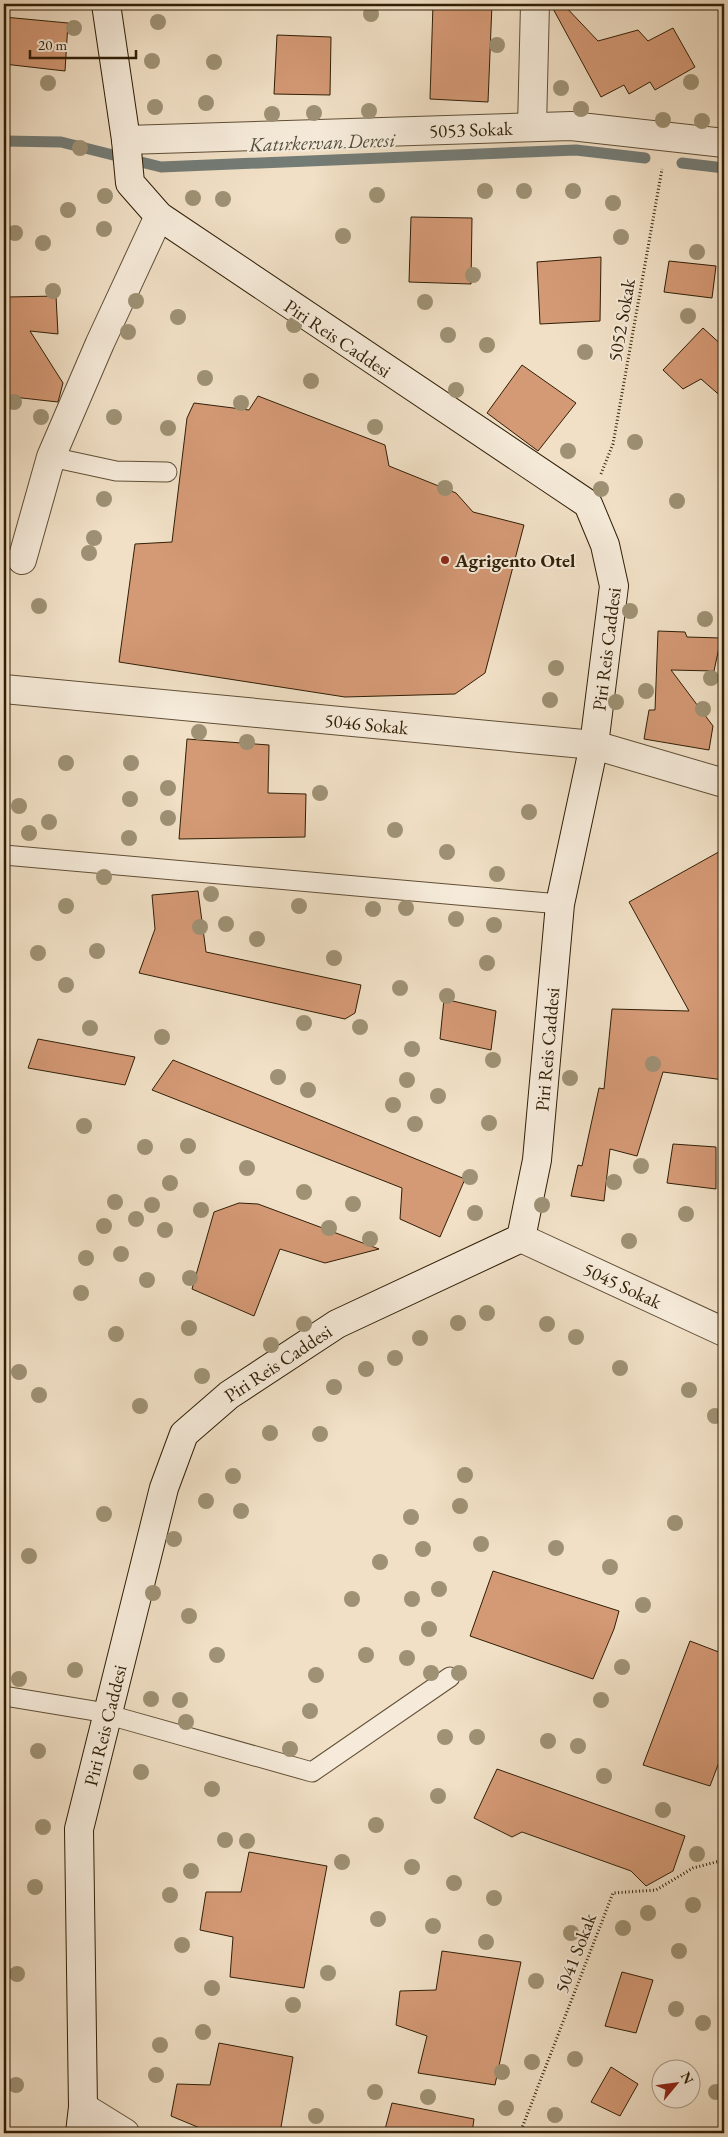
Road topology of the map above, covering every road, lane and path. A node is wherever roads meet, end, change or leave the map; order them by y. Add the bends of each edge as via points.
1 (106, 4) edge
2 (535, 4) edge
3 (532, 127) junction
4 (668, 137) junction
5 (126, 140) junction
6 (724, 143) edge
7 (159, 216) junction
8 (51, 457) junction
9 (167, 472) dead end
10 (588, 504) junction
11 (22, 560) dead end
12 (4, 689) edge
13 (594, 745) junction
14 (724, 783) edge
15 (4, 855) edge
16 (560, 904) junction
17 (521, 1238) junction
18 (724, 1332) edge
19 (450, 1678) dead end
20 (4, 1696) edge
21 (107, 1713) junction
22 (724, 1860) edge
23 (83, 2107) junction
24 (80, 2133) edge
25 (125, 2133) edge
26 (520, 2133) edge

1 - 5 street, Piri Reis Caddesi
2 - 3 street
3 - 4 street, 5053 Sokak via 571,126
3 - 5 street, 5053 Sokak
4 - 6 street, 5053 Sokak
4 - 10 path, 5052 Sokak via 613,444
5 - 7 street, Piri Reis Caddesi via 130,184
7 - 8 street
7 - 10 street, Piri Reis Caddesi
8 - 9 lane via 116,471
8 - 11 street
10 - 13 street, Piri Reis Caddesi via 605,545 614,586
12 - 13 street, 5046 Sokak
13 - 14 street, 5046 Sokak
13 - 16 street, Piri Reis Caddesi
15 - 16 lane
16 - 17 street, Piri Reis Caddesi via 537,1160
17 - 18 street, 5045 Sokak
17 - 21 street, Piri Reis Caddesi via 336,1324 229,1395 184,1434 164,1488
19 - 21 lane via 312,1772
20 - 21 lane
21 - 23 street, Piri Reis Caddesi via 78,1829
22 - 26 path, 5041 Sokak via 693,1868 656,1890 614,1893
23 - 24 street, Piri Reis Caddesi
23 - 25 street

